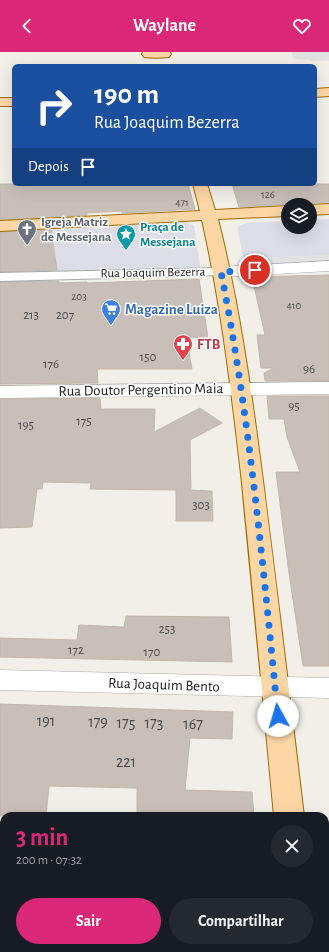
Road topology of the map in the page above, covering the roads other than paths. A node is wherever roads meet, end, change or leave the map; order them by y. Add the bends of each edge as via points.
1 (165, 53) edge
2 (149, 57) edge
3 (169, 64) edge
4 (317, 92) edge
5 (329, 92) edge
6 (0, 102) edge
7 (12, 102) edge
8 (201, 186) edge
9 (329, 209) edge
10 (317, 210) edge
11 (281, 211) edge
12 (209, 215) junction
13 (0, 226) edge
14 (329, 266) edge
15 (221, 272) junction
16 (0, 277) edge
17 (329, 388) edge
18 (241, 389) junction
19 (0, 392) edge
20 (0, 680) edge
21 (275, 688) junction
22 (329, 688) edge
23 (288, 812) edge

1 - 2 main road
1 - 3 main road
4 - 5 main road
6 - 7 main road
8 - 12 main road
9 - 10 main road
11 - 12 main road
12 - 13 main road
12 - 15 main road
14 - 15 street, Rua Joaquim Bezerra
15 - 16 street, Rua Joaquim Bezerra
15 - 18 main road
17 - 18 street, Rua Doutor Pergentino Maia
18 - 19 street, Rua Doutor Pergentino Maia
18 - 21 main road
20 - 21 street, Rua Joaquim Bento
21 - 22 street, Rua Joaquim Bento
21 - 23 main road

